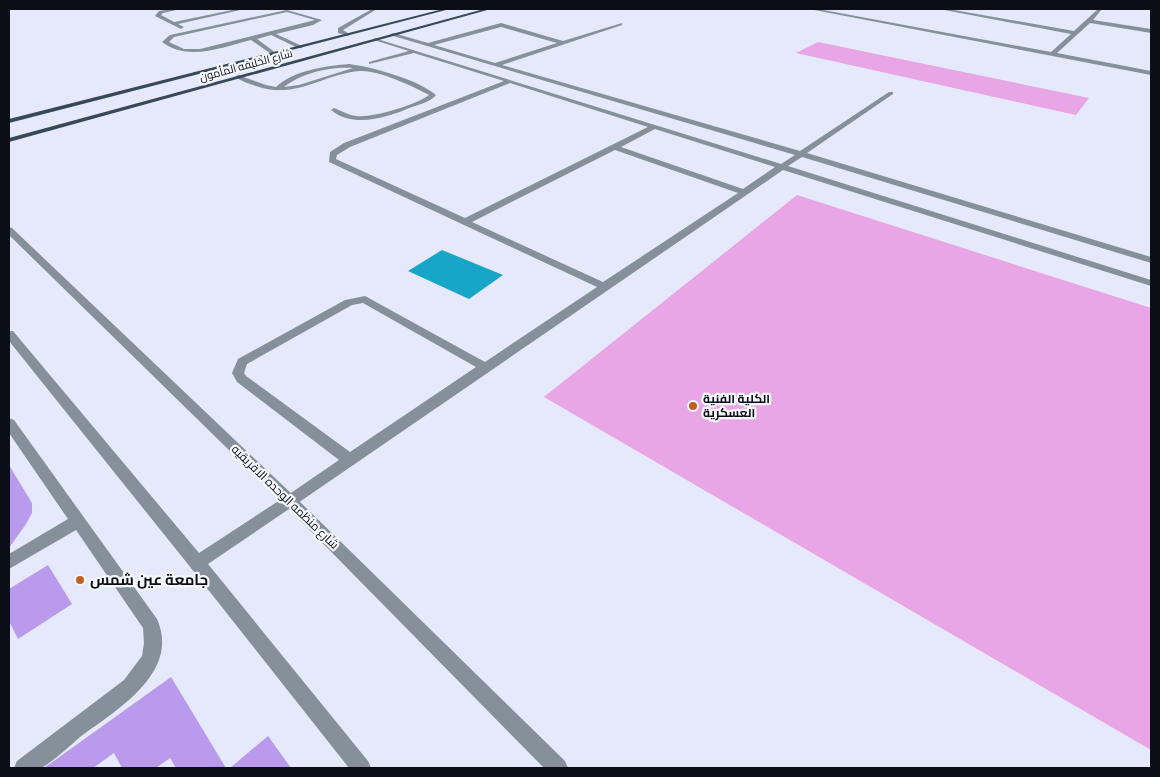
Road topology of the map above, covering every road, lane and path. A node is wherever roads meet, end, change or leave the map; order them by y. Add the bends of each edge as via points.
1 (179, 9) edge
2 (243, 9) edge
3 (375, 9) edge
4 (448, 9) edge
5 (490, 9) edge
6 (811, 9) edge
7 (857, 9) edge
8 (941, 9) edge
9 (1100, 9) edge
10 (262, 12) dead end
11 (270, 14) junction
12 (844, 15) junction
13 (409, 19) junction
14 (1090, 21) junction
15 (174, 23) junction
16 (620, 24) dead end
17 (428, 25) junction
18 (1151, 31) edge
19 (190, 32) junction
20 (1075, 33) junction
21 (272, 34) junction
22 (347, 35) junction
23 (393, 35) junction
24 (252, 38) junction
25 (326, 40) junction
26 (376, 40) junction
27 (564, 42) junction
28 (429, 45) junction
29 (300, 47) junction
30 (345, 48) junction
31 (412, 51) junction
32 (274, 54) junction
33 (1053, 54) junction
34 (371, 63) dead end
35 (496, 64) junction
36 (477, 72) junction
37 (1151, 73) edge
38 (529, 74) junction
39 (238, 77) junction
40 (508, 81) junction
41 (891, 93) dead end
42 (334, 110) dead end
43 (655, 112) junction
44 (39, 114) junction
45 (9, 121) edge
46 (637, 122) junction
47 (686, 122) junction
48 (60, 126) junction
49 (654, 127) junction
50 (667, 131) junction
51 (9, 140) edge
52 (615, 147) junction
53 (801, 154) junction
54 (781, 167) junction
55 (744, 192) junction
56 (1015, 219) junction
57 (465, 222) junction
58 (9, 230) edge
59 (1003, 236) junction
60 (15, 242) edge
61 (1151, 260) edge
62 (1151, 283) edge
63 (605, 287) junction
64 (9, 334) edge
65 (485, 367) junction
66 (9, 423) edge
67 (350, 460) junction
68 (290, 501) junction
69 (78, 521) junction
70 (9, 562) edge
71 (197, 563) junction
72 (24, 768) edge
73 (361, 768) edge
74 (558, 768) edge

1 - 15 street via 158,16
2 - 15 street
3 - 22 street via 340,29
4 - 13 main road, شارع الخليفه المأمون
5 - 17 main road, شارع الخليفه المأمون
6 - 12 street
7 - 12 street
8 - 20 street
9 - 14 street
10 - 11 street
11 - 19 street
11 - 21 street via 294,12 319,20
12 - 33 street
13 - 17 main road via 407,23
13 - 22 main road, شارع الخليفه المأمون
14 - 18 street
14 - 20 street
15 - 19 street
16 - 27 street
17 - 23 main road, شارع الخليفه المأمون
19 - 24 street via 172,36 165,42 183,51 194,52
20 - 33 street
21 - 24 street
21 - 29 street
22 - 25 main road, شارع الخليفه المأمون
23 - 26 main road, شارع الخليفه المأمون
23 - 28 street
24 - 32 street
25 - 29 main road, شارع الخليفه المأمون
25 - 30 main road via 343,41 348,45
26 - 30 main road, شارع الخليفه المأمون
26 - 31 street
27 - 28 street via 501,25
27 - 35 street
28 - 35 street
29 - 32 main road, شارع الخليفه المأمون
30 - 39 main road, شارع الخليفه المأمون
31 - 34 street
31 - 36 street
32 - 44 main road, شارع الخليفه المأمون
33 - 37 street
35 - 36 street
35 - 38 street
36 - 40 street
38 - 40 street
38 - 43 street
39 - 42 street via 278,89 363,69 395,77 433,96 368,119 353,118
39 - 48 main road, شارع الخليفه المأمون
40 - 46 street
40 - 57 street via 347,144 333,154 336,162
41 - 53 street
43 - 46 street via 653,118
43 - 47 street
44 - 45 main road, شارع الخليفه المأمون
44 - 48 main road
46 - 49 street
47 - 50 street via 670,125
47 - 53 street
48 - 51 main road, شارع الخليفه المأمون
49 - 50 street
49 - 52 street
50 - 54 street
52 - 55 street
52 - 57 street
53 - 54 street
53 - 56 street
54 - 55 street
54 - 59 street
55 - 63 street
56 - 59 street
56 - 61 street
57 - 63 street
58 - 60 street, شارع منظمه الوحده الافريقيه
59 - 62 street
60 - 68 street, شارع منظمه الوحده الافريقيه
63 - 65 street
64 - 71 street
65 - 67 street
65 - 67 street via 365,299 348,302 242,362 238,373 241,379
66 - 69 street
67 - 68 street
68 - 71 street
68 - 74 street, شارع منظمه الوحده الافريقيه
69 - 70 street
69 - 72 street via 151,625 154,638 152,654 131,687
71 - 73 street

